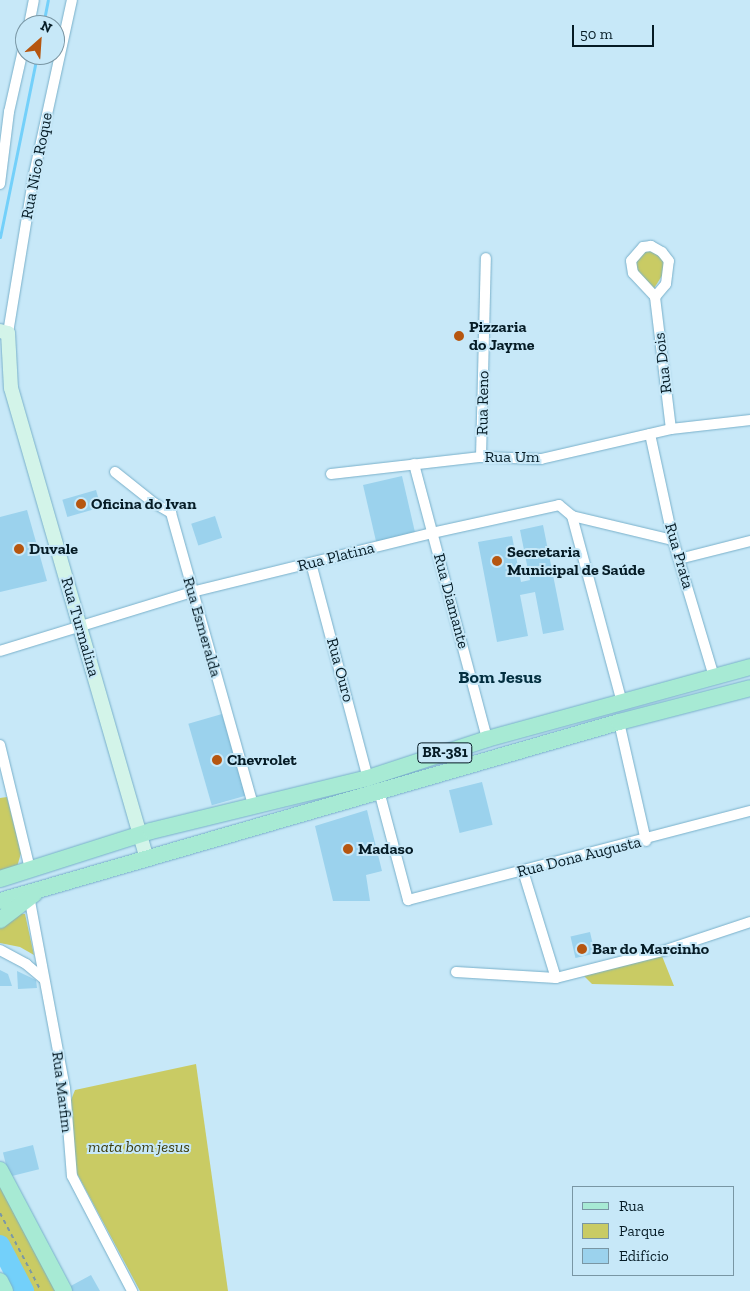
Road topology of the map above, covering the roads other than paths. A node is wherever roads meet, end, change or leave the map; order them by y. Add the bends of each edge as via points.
1 (34, 0) edge
2 (72, 0) edge
3 (31, 15) edge
4 (18, 65) edge
5 (5, 110) edge
6 (0, 184) edge
7 (486, 258) dead end
8 (655, 297) junction
9 (4, 332) edge
10 (750, 420) edge
11 (671, 429) junction
12 (650, 434) junction
13 (482, 457) junction
14 (414, 464) junction
15 (115, 472) dead end
16 (331, 474) dead end
17 (572, 516) junction
18 (432, 532) junction
19 (673, 540) junction
20 (750, 541) edge
21 (679, 559) junction
22 (312, 563) junction
23 (192, 592) junction
24 (80, 628) junction
25 (0, 651) edge
26 (750, 667) edge
27 (714, 677) junction
28 (750, 688) edge
29 (622, 702) junction
30 (618, 722) junction
31 (488, 739) junction
32 (0, 745) edge
33 (368, 778) junction
34 (379, 791) junction
35 (254, 808) junction
36 (750, 811) edge
37 (140, 835) junction
38 (646, 841) junction
39 (146, 857) junction
40 (30, 869) junction
41 (524, 872) junction
42 (0, 879) edge
43 (16, 897) edge
44 (0, 920) edge
45 (750, 922) edge
46 (0, 950) edge
47 (456, 972) dead end
48 (556, 978) junction
49 (44, 979) junction
50 (0, 1170) edge
51 (0, 1281) edge
52 (5, 1291) edge
53 (64, 1291) edge
54 (132, 1291) edge

1 - 3 street
2 - 9 street, Rua Nico Roque
4 - 5 street
5 - 6 street
7 - 13 street, Rua Reno
8 - 8 street via 666,284 669,261 651,246 643,247 630,261 633,273
8 - 11 street, Rua Dois
9 - 24 main road, Rua Turmalina via 11,388
10 - 11 street, Rua Um
11 - 12 street, Rua Um
12 - 13 street, Rua Um via 541,459
12 - 19 street, Rua Prata
13 - 14 street, Rua Um
14 - 16 street, Rua Um
14 - 18 street, Rua Diamante
15 - 23 street, Rua Esmeralda via 154,503 171,512
17 - 18 street, Rua Platina via 559,506
17 - 19 street, Rua Platina
17 - 29 street
18 - 22 street, Rua Platina
18 - 31 street, Rua Diamante
19 - 21 street, Rua Prata
20 - 21 street
21 - 27 street, Rua Prata
22 - 23 street, Rua Platina
22 - 33 street, Rua Ouro
23 - 24 street, Rua Platina
23 - 35 street, Rua Esmeralda
24 - 25 street, Rua Platina
24 - 37 main road, Rua Turmalina
26 - 27 main road, BR-381
27 - 29 main road, BR-381
28 - 30 main road, BR-381
29 - 31 main road, BR-381
30 - 34 main road, BR-381
30 - 38 street
31 - 33 main road, BR-381
32 - 40 street
33 - 35 main road, BR-381
34 - 39 main road, BR-381
34 - 41 street, Rua Dona Augusta via 408,900
35 - 37 main road, BR-381
36 - 38 street, Rua Dona Augusta
37 - 39 main road, Rua Turmalina
37 - 40 main road, BR-381
38 - 41 street, Rua Dona Augusta
39 - 43 main road, BR-381 via 48,884
40 - 42 main road, BR-381
41 - 48 street
43 - 44 main road
43 - 49 street, Rua Marfim
45 - 48 street via 663,951
46 - 49 street via 26,964
47 - 48 street
49 - 54 street, Rua Marfim via 65,1088 72,1176
50 - 53 main road
51 - 52 main road

